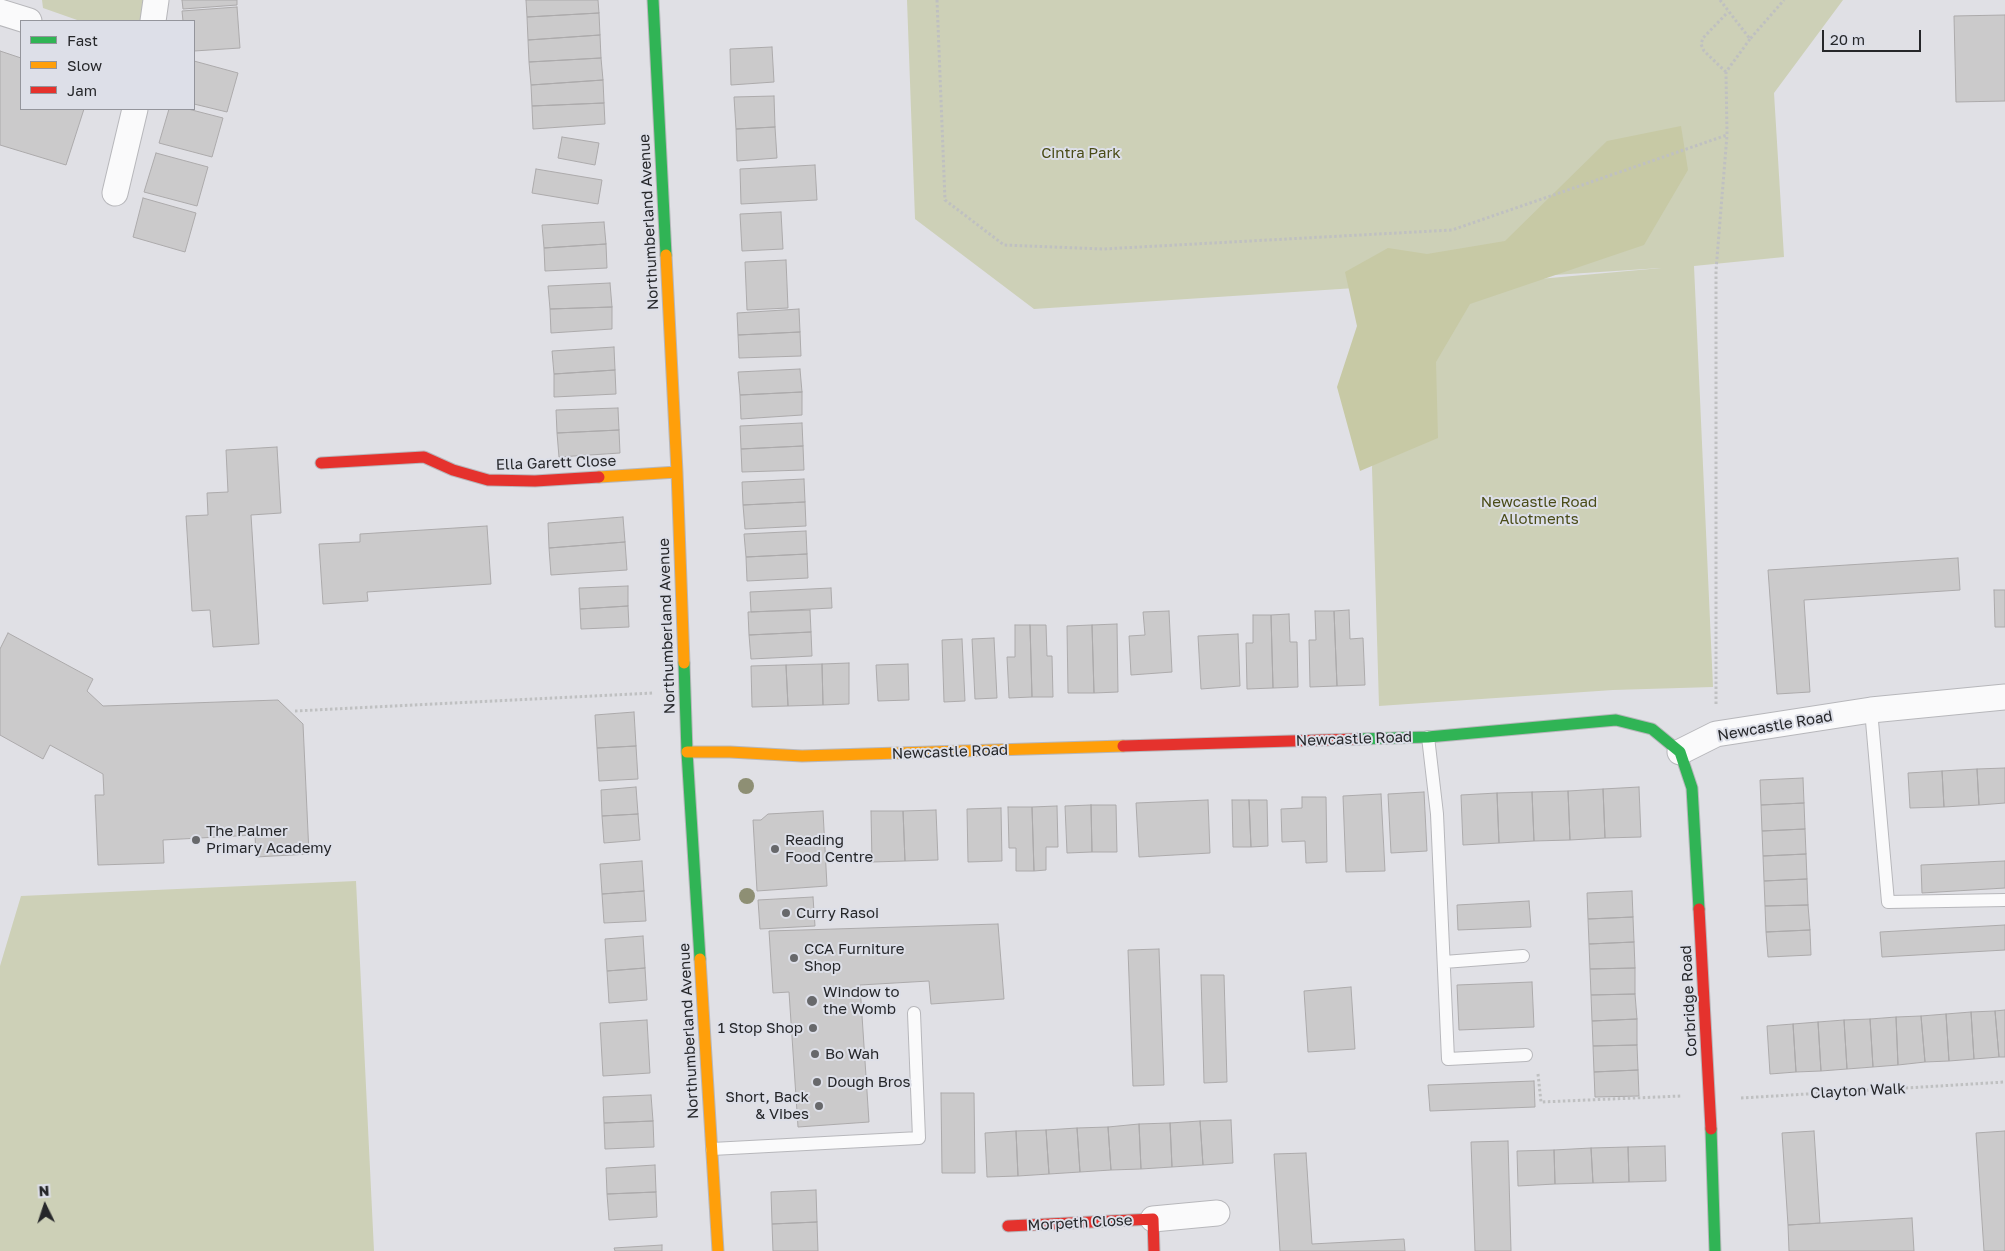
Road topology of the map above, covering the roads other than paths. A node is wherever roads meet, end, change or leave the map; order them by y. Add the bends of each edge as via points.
1 (156, 0) edge
2 (653, 0) edge
3 (0, 12) edge
4 (26, 20) edge
5 (153, 20) edge
6 (136, 110) edge
7 (115, 193) dead end
8 (321, 463) dead end
9 (677, 472) junction
10 (2005, 697) edge
11 (1871, 710) junction
12 (1428, 737) junction
13 (687, 752) junction
14 (1680, 752) junction
15 (2005, 900) edge
16 (1522, 956) dead end
17 (1444, 962) junction
18 (914, 1013) dead end
19 (1526, 1054) road end
20 (712, 1149) junction
21 (1217, 1213) dead end
22 (1153, 1219) junction
23 (1008, 1226) dead end
24 (718, 1251) edge
25 (1154, 1251) edge
26 (1715, 1251) edge

1 - 5 street
2 - 9 street, Northumberland Avenue
3 - 4 street
6 - 7 street
8 - 9 street, Ella Garett Close via 424,457 488,480 535,481
9 - 13 street, Northumberland Avenue
10 - 11 street, Newcastle Road
11 - 14 street, Newcastle Road via 1716,734
11 - 15 lane via 1888,902
12 - 13 street, Newcastle Road via 802,756
12 - 14 street, Newcastle Road via 1616,720 1652,729
12 - 17 lane via 1437,814
13 - 20 street, Northumberland Avenue
14 - 26 street, Corbridge Road via 1692,788 1710,1097
16 - 17 lane
17 - 19 lane via 1448,1060
18 - 20 lane via 920,1138
20 - 24 street, Northumberland Avenue
21 - 22 street, Morpeth Close
22 - 23 street, Morpeth Close
22 - 25 street, Morpeth Close

